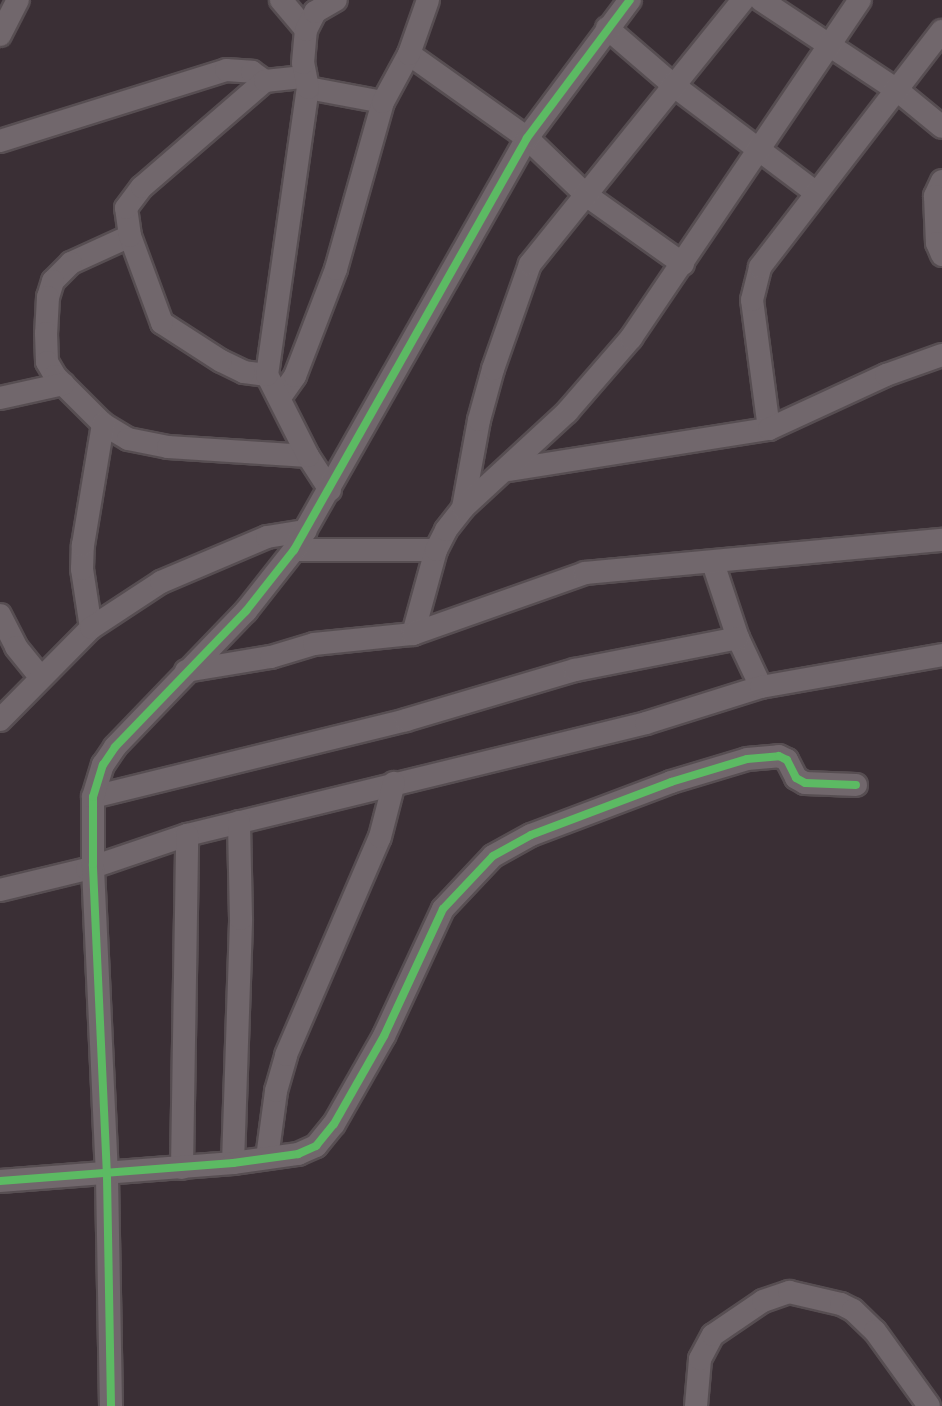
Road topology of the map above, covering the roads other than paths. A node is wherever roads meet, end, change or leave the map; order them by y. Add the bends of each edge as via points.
1 (18, 0) edge
2 (281, 0) edge
3 (336, 0) edge
4 (428, 0) edge
5 (630, 0) edge
6 (743, 0) edge
7 (761, 0) edge
8 (860, 0) edge
9 (607, 28) junction
10 (306, 30) junction
11 (942, 31) edge
12 (0, 35) edge
13 (830, 44) junction
14 (408, 54) junction
15 (265, 81) junction
16 (306, 82) junction
17 (673, 85) junction
18 (897, 90) junction
19 (383, 102) junction
20 (942, 127) edge
21 (526, 138) junction
22 (0, 141) edge
23 (756, 150) junction
24 (942, 181) edge
25 (815, 192) junction
26 (586, 195) junction
27 (130, 236) junction
28 (942, 255) edge
29 (683, 264) junction
30 (942, 355) edge
31 (267, 375) junction
32 (63, 384) junction
33 (281, 396) junction
34 (0, 398) edge
35 (104, 424) junction
36 (769, 429) junction
37 (308, 456) junction
38 (508, 470) junction
39 (330, 490) junction
40 (463, 507) junction
41 (300, 540) junction
42 (942, 540) edge
43 (436, 550) junction
44 (713, 562) junction
45 (0, 615) edge
46 (91, 628) junction
47 (413, 634) junction
48 (738, 638) junction
49 (942, 655) edge
50 (186, 671) junction
51 (40, 677) junction
52 (761, 687) junction
53 (0, 720) edge
54 (393, 783) junction
55 (856, 786) dead end
56 (93, 797) junction
57 (239, 822) junction
58 (188, 836) junction
59 (93, 864) junction
60 (0, 890) edge
61 (267, 1158) junction
62 (232, 1163) junction
63 (182, 1168) junction
64 (107, 1176) junction
65 (0, 1181) edge
66 (111, 1406) edge
67 (696, 1406) edge
68 (929, 1406) edge

1 - 12 street
2 - 10 street
3 - 10 street via 315,12
4 - 14 street
5 - 9 street
6 - 17 street
7 - 13 street
8 - 13 street
9 - 17 street
9 - 21 street
10 - 16 street
11 - 18 street
13 - 18 street
13 - 23 street
14 - 19 street
14 - 21 street
15 - 16 street
15 - 22 street via 252,72 226,70
15 - 27 street via 129,202 126,218
16 - 19 street
16 - 31 street
17 - 23 street
17 - 26 street
18 - 20 street
18 - 25 street
19 - 33 street via 336,269 295,376
21 - 26 street
21 - 39 street
23 - 25 street
23 - 29 street
24 - 28 street via 935,196 937,243
25 - 36 street via 754,281 752,300
26 - 29 street
26 - 40 street via 530,264 490,379
27 - 31 street via 152,305 162,323 221,361 244,372
27 - 32 street via 71,262 53,281 48,297 47,362
29 - 38 street via 631,338 567,412
30 - 36 street via 886,375
31 - 33 street
32 - 34 street
32 - 35 street
33 - 37 street
35 - 37 street via 128,439 168,447
35 - 46 street via 83,545 82,569
36 - 38 street
37 - 39 street
38 - 40 street
39 - 41 street
40 - 43 street
41 - 43 street
41 - 46 street via 267,537 203,562 161,582
41 - 50 street via 246,610
42 - 44 street
43 - 47 street
44 - 47 street via 585,573
44 - 48 street
45 - 51 street via 16,646
46 - 51 street
47 - 50 street via 314,644 271,657
48 - 52 street
48 - 56 street via 575,670 406,720
49 - 52 street
50 - 56 street via 115,747 103,765
51 - 53 street
52 - 54 street via 646,723
54 - 57 street
54 - 61 street via 380,837 286,1055 276,1091
55 - 61 street via 805,783 796,778 787,760 779,756 747,759 671,782 531,835 493,856 443,909 384,1036 325,1137 298,1154
56 - 59 street
57 - 58 street
57 - 62 street via 241,919
58 - 59 street
58 - 63 street
59 - 60 street via 87,869
59 - 64 street
61 - 62 street
62 - 63 street
63 - 64 street
64 - 65 street
64 - 66 street
67 - 68 street via 700,1359 709,1340 763,1300 789,1292 853,1310 875,1331

